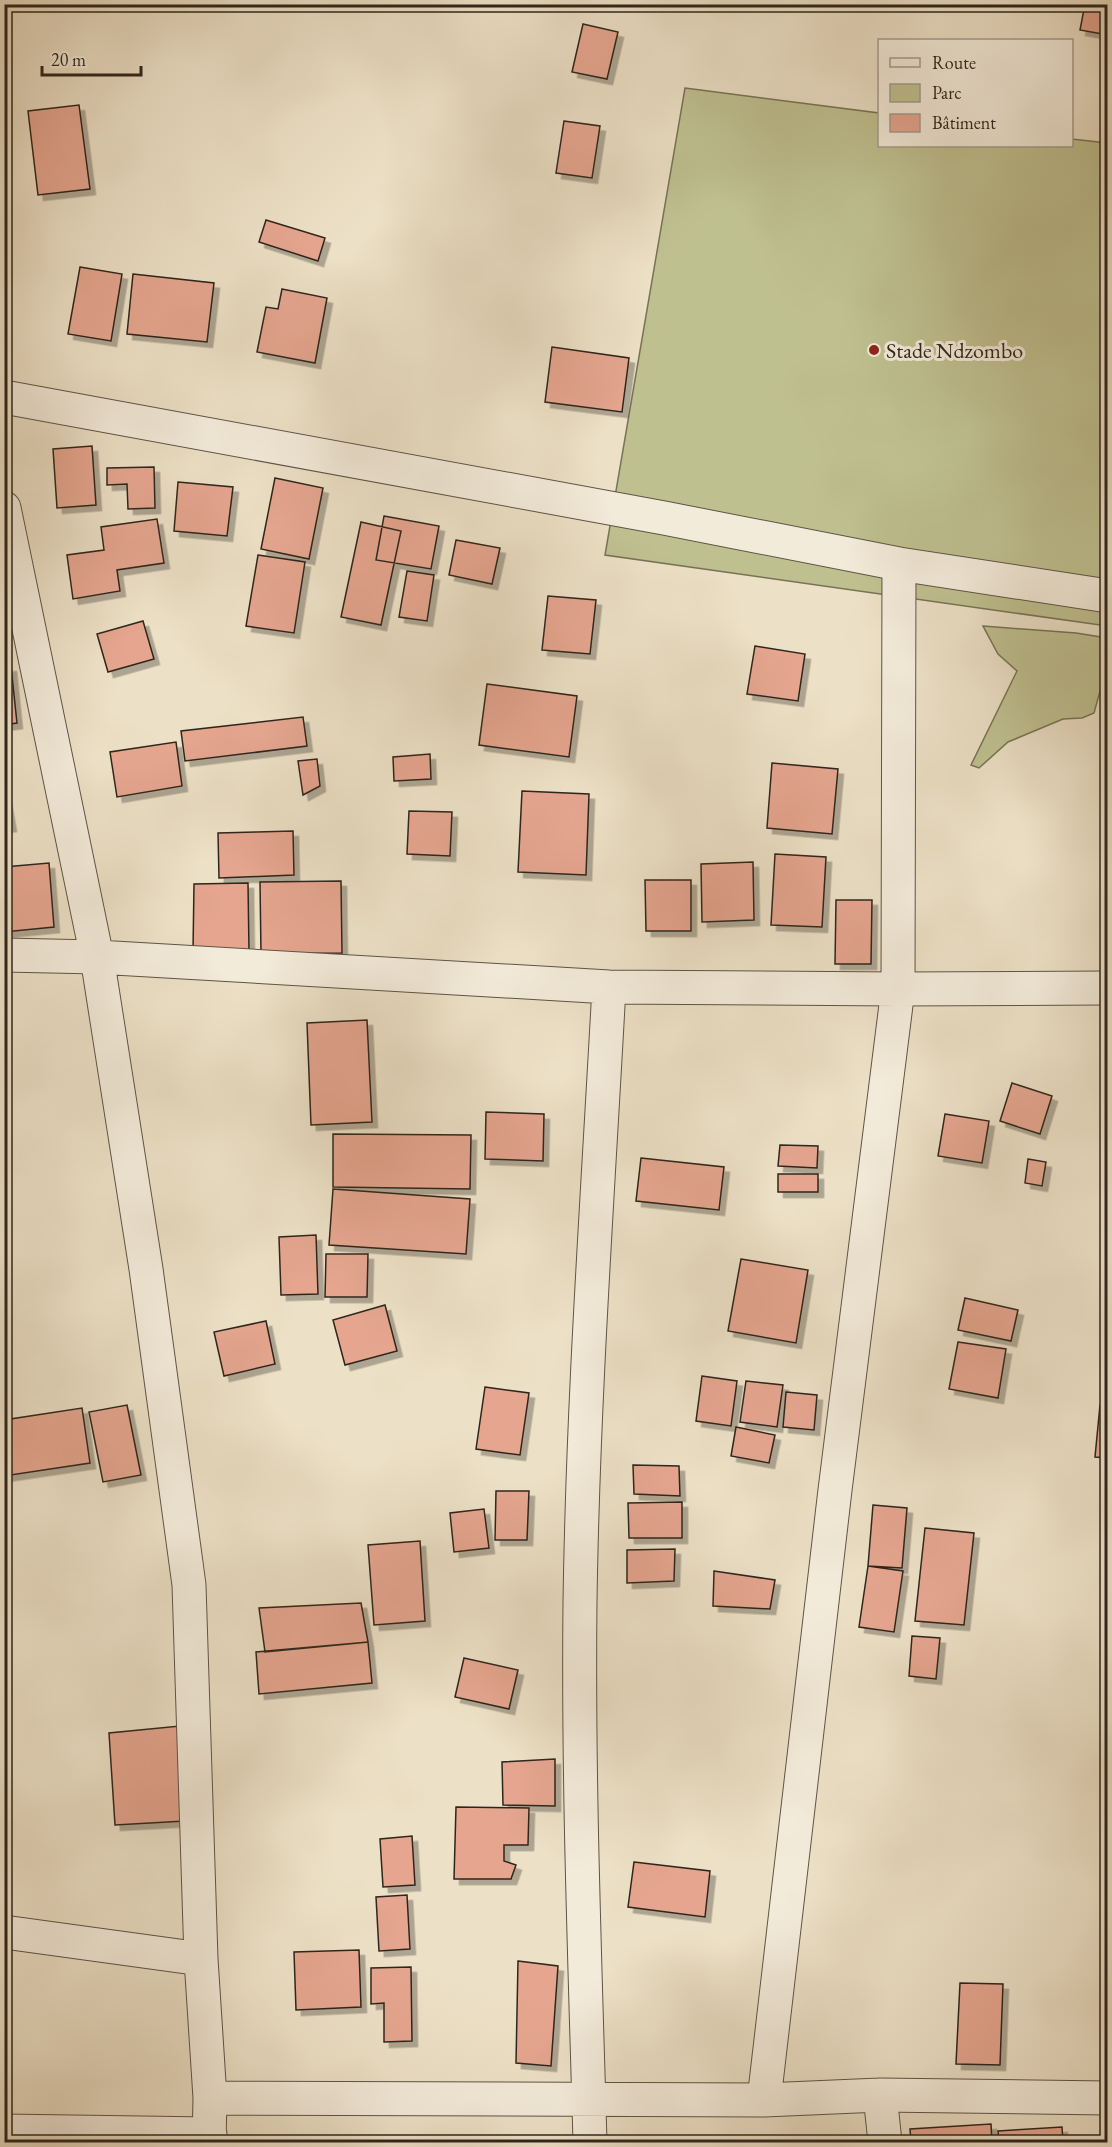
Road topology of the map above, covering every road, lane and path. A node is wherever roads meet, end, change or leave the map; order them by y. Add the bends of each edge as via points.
1 (4, 397) edge
2 (4, 508) edge
3 (899, 564) junction
4 (1107, 596) edge
5 (4, 955) edge
6 (96, 957) junction
7 (609, 987) junction
8 (1107, 988) edge
9 (898, 989) junction
10 (4, 1932) edge
11 (201, 1959) junction
12 (880, 2095) junction
13 (210, 2098) junction
14 (1107, 2098) edge
15 (589, 2099) junction
16 (764, 2100) junction
17 (4, 2131) edge
18 (209, 2138) edge
19 (590, 2142) edge
20 (885, 2142) edge

1 - 3 street
2 - 6 street
3 - 4 street
3 - 9 street
5 - 6 street
6 - 7 street
6 - 11 street via 146,1269 189,1585
7 - 9 street
7 - 15 street via 585,1422 580,1603
8 - 9 street
9 - 16 street
10 - 11 street
11 - 13 street
12 - 14 street
12 - 16 street
12 - 20 street
13 - 15 street
13 - 18 street
15 - 16 street
15 - 19 street
17 - 18 street

